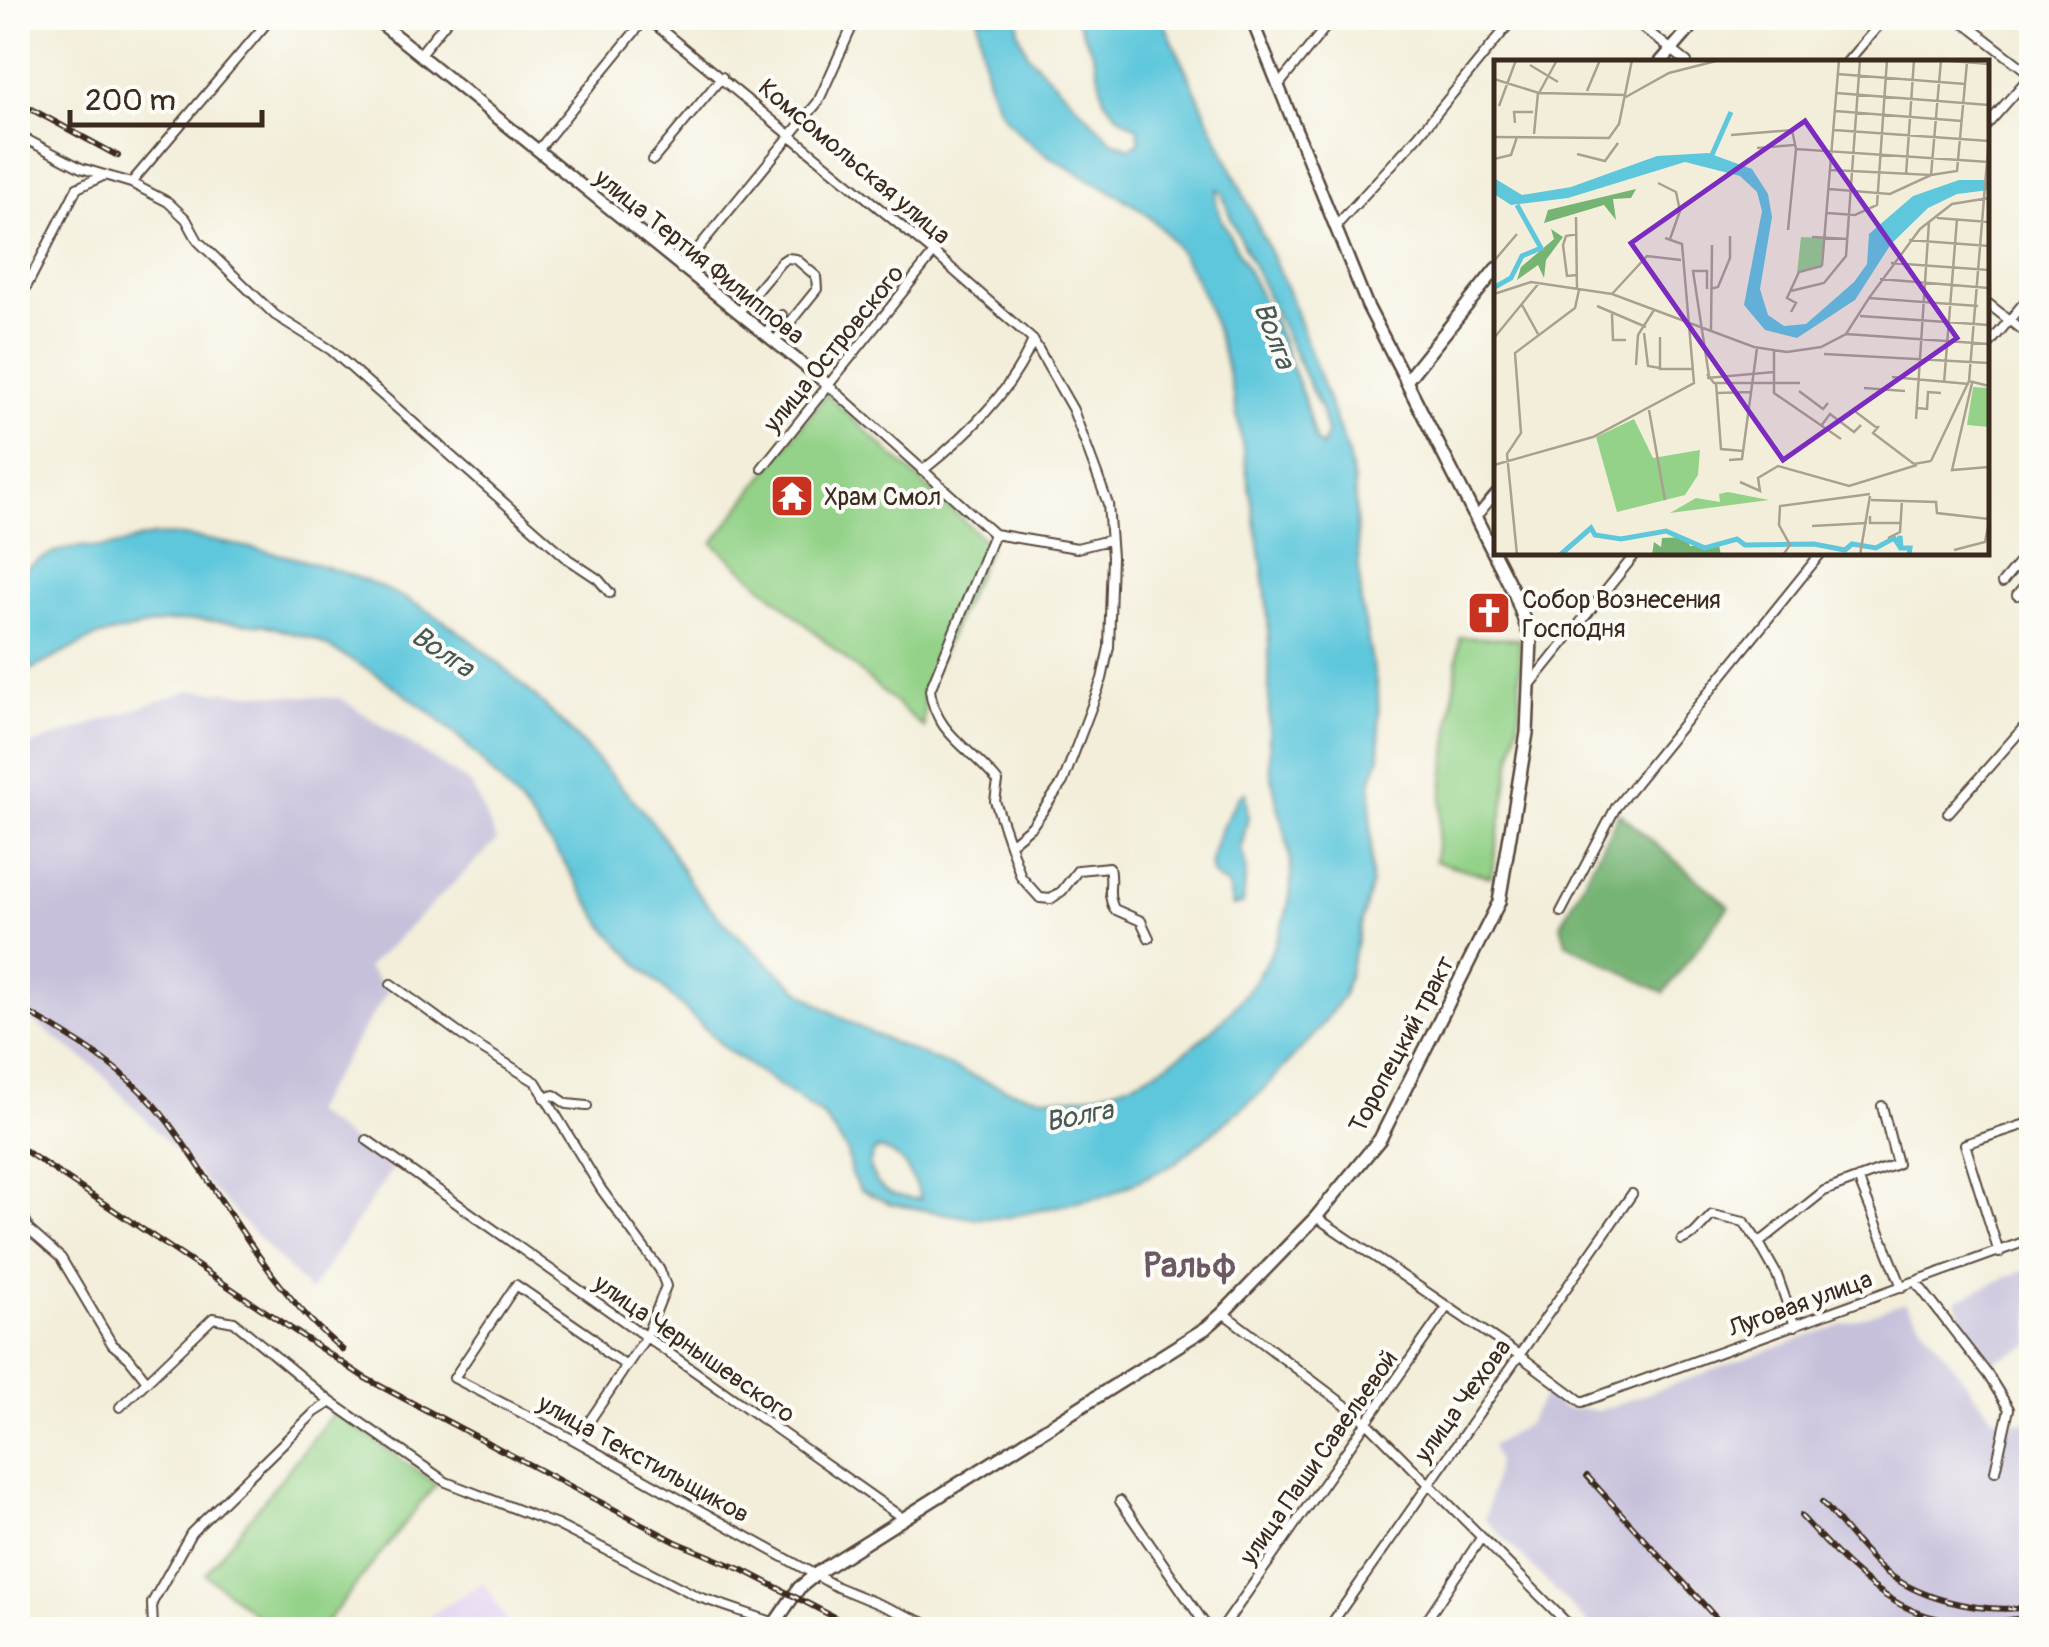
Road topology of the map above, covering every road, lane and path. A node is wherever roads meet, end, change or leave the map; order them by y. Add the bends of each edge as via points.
1 (271, 18) edge
2 (374, 18) edge
3 (449, 18) edge
4 (647, 18) edge
5 (856, 18) edge
6 (1251, 18) edge
7 (1333, 18) edge
8 (1514, 18) edge
9 (1631, 18) edge
10 (1699, 18) edge
11 (1885, 18) edge
12 (1958, 18) edge
13 (1671, 50) junction
14 (420, 54) junction
15 (1663, 60) edge
16 (1684, 60) edge
17 (1850, 60) edge
18 (2031, 75) edge
19 (722, 77) junction
20 (1278, 86) junction
21 (1989, 123) edge
22 (791, 134) junction
23 (18, 135) edge
24 (539, 149) junction
25 (653, 160) dead end
26 (105, 176) junction
27 (132, 183) junction
28 (1335, 228) junction
29 (934, 253) junction
30 (681, 269) junction
31 (1494, 271) edge
32 (2032, 293) edge
33 (18, 303) edge
34 (1989, 304) edge
35 (738, 314) junction
36 (782, 315) dead end
37 (2010, 320) junction
38 (770, 338) junction
39 (2032, 338) edge
40 (1033, 340) junction
41 (1989, 344) edge
42 (1406, 381) junction
43 (827, 384) junction
44 (762, 468) dead end
45 (922, 470) junction
46 (1494, 495) edge
47 (1476, 517) junction
48 (994, 534) junction
49 (1109, 540) junction
50 (2032, 547) edge
51 (1494, 553) edge
52 (1495, 555) edge
53 (1635, 555) edge
54 (1820, 555) edge
55 (2032, 578) edge
56 (2002, 583) dead end
57 (610, 594) dead end
58 (2017, 595) dead end
59 (1530, 685) junction
60 (2032, 718) edge
61 (1948, 813) dead end
62 (1010, 844) junction
63 (1561, 912) dead end
64 (1149, 938) dead end
65 (391, 984) dead end
66 (544, 1098) junction
67 (587, 1106) dead end
68 (1882, 1106) dead end
69 (2032, 1122) edge
70 (368, 1140) dead end
71 (1858, 1178) junction
72 (1632, 1194) dead end
73 (18, 1201) edge
74 (1316, 1218) junction
75 (2032, 1239) edge
76 (1682, 1240) dead end
77 (1759, 1244) junction
78 (1999, 1253) junction
79 (1916, 1282) junction
80 (1902, 1287) junction
81 (1448, 1307) junction
82 (1223, 1313) junction
83 (1796, 1326) junction
84 (646, 1338) junction
85 (1520, 1355) junction
86 (627, 1366) junction
87 (147, 1381) junction
88 (331, 1402) junction
89 (120, 1408) dead end
90 (1366, 1421) junction
91 (576, 1441) junction
92 (1996, 1471) dead end
93 (1426, 1485) junction
94 (1120, 1502) dead end
95 (904, 1519) junction
96 (1481, 1538) junction
97 (815, 1575) junction
98 (775, 1627) edge
99 (153, 1630) edge
100 (942, 1630) edge
101 (1209, 1630) edge
102 (1222, 1630) edge
103 (1326, 1630) edge
104 (1420, 1630) edge
105 (1574, 1630) edge

1 - 27 street
2 - 14 street, улица Тертия Филиппова
3 - 14 street
4 - 19 street, Комсомольская улица
4 - 24 street
5 - 22 street via 818,102
6 - 20 street
7 - 20 street
8 - 28 street
9 - 13 street
10 - 13 main road
11 - 17 street
12 - 18 street
13 - 15 main road
13 - 16 street
14 - 24 street, улица Тертия Филиппова
18 - 21 street
19 - 22 street, Комсомольская улица
19 - 25 street
20 - 28 street
22 - 29 street, Комсомольская улица
22 - 30 street
23 - 26 street
24 - 30 street, улица Тертия Филиппова
26 - 27 street
26 - 33 street via 78,188
27 - 57 street via 168,202 198,241 275,315 331,350
28 - 42 street
29 - 40 street, Комсомольская улица
29 - 43 street, улица Островского
30 - 35 street, улица Тертия Филиппова
31 - 42 main road
32 - 37 street
34 - 37 street
35 - 38 street, улица Тертия Филиппова
35 - 38 street via 782,262 801,263 816,276 817,288
36 - 38 street
37 - 39 street
37 - 41 street
38 - 43 street, улица Тертия Филиппова
40 - 45 street via 990,406
40 - 49 street, Комсомольская улица via 1079,426 1108,504
42 - 47 main road, Торопецкий тракт
43 - 44 street, улица Островского
43 - 45 street, улица Тертия Филиппова
45 - 48 street, улица Тертия Филиппова
46 - 47 street
47 - 51 main road, Торопецкий тракт
48 - 49 street via 1076,548
48 - 62 street via 930,690 939,724 998,782 995,801
49 - 62 street, Комсомольская улица via 1110,648 1102,679 1063,782 1032,826
50 - 56 street
52 - 59 main road, Торопецкий тракт via 1531,639
53 - 59 street
54 - 63 street via 1616,806
55 - 58 street
59 - 74 main road, Торопецкий тракт via 1499,902 1380,1139
60 - 61 street
62 - 64 street via 1021,877 1040,898 1051,899 1078,870 1109,866 1114,910 1141,921
65 - 66 street via 524,1073
66 - 67 street
66 - 84 street via 660,1270 666,1286
68 - 71 street via 1898,1164
69 - 78 street via 1965,1144
70 - 84 street, улица Чернышевского
71 - 77 street via 1824,1191
71 - 80 street
72 - 85 street, улица Чехова
73 - 87 street via 30,1230 61,1258 112,1344
74 - 81 street
74 - 82 main road, Торопецкий тракт
75 - 78 street, Луговая улица
76 - 77 street via 1712,1215 1744,1222
77 - 83 street
78 - 79 street, Луговая улица
79 - 80 street, Луговая улица
79 - 92 street via 2010,1410
80 - 83 street, Луговая улица
81 - 85 street
81 - 90 street, улица Паши Савельевой
82 - 90 street
82 - 95 main road, Торопецкий тракт
83 - 85 street, Луговая улица via 1582,1402
84 - 86 street
84 - 95 street, улица Чернышевского
85 - 93 street, улица Чехова
86 - 91 street
86 - 91 street, улица Текстильщиков via 516,1285 454,1378
87 - 88 street via 213,1318 234,1322
87 - 89 street
88 - 98 street via 446,1482 557,1525 699,1597
88 - 99 street via 191,1533 152,1602
90 - 93 street
90 - 102 street, улица Паши Савельевой
91 - 97 street, улица Текстильщиков
93 - 96 street
93 - 103 street, улица Чехова
94 - 101 street
95 - 97 main road, Торопецкий тракт
96 - 104 street
96 - 105 street
97 - 98 main road, Торопецкий тракт
97 - 100 street

